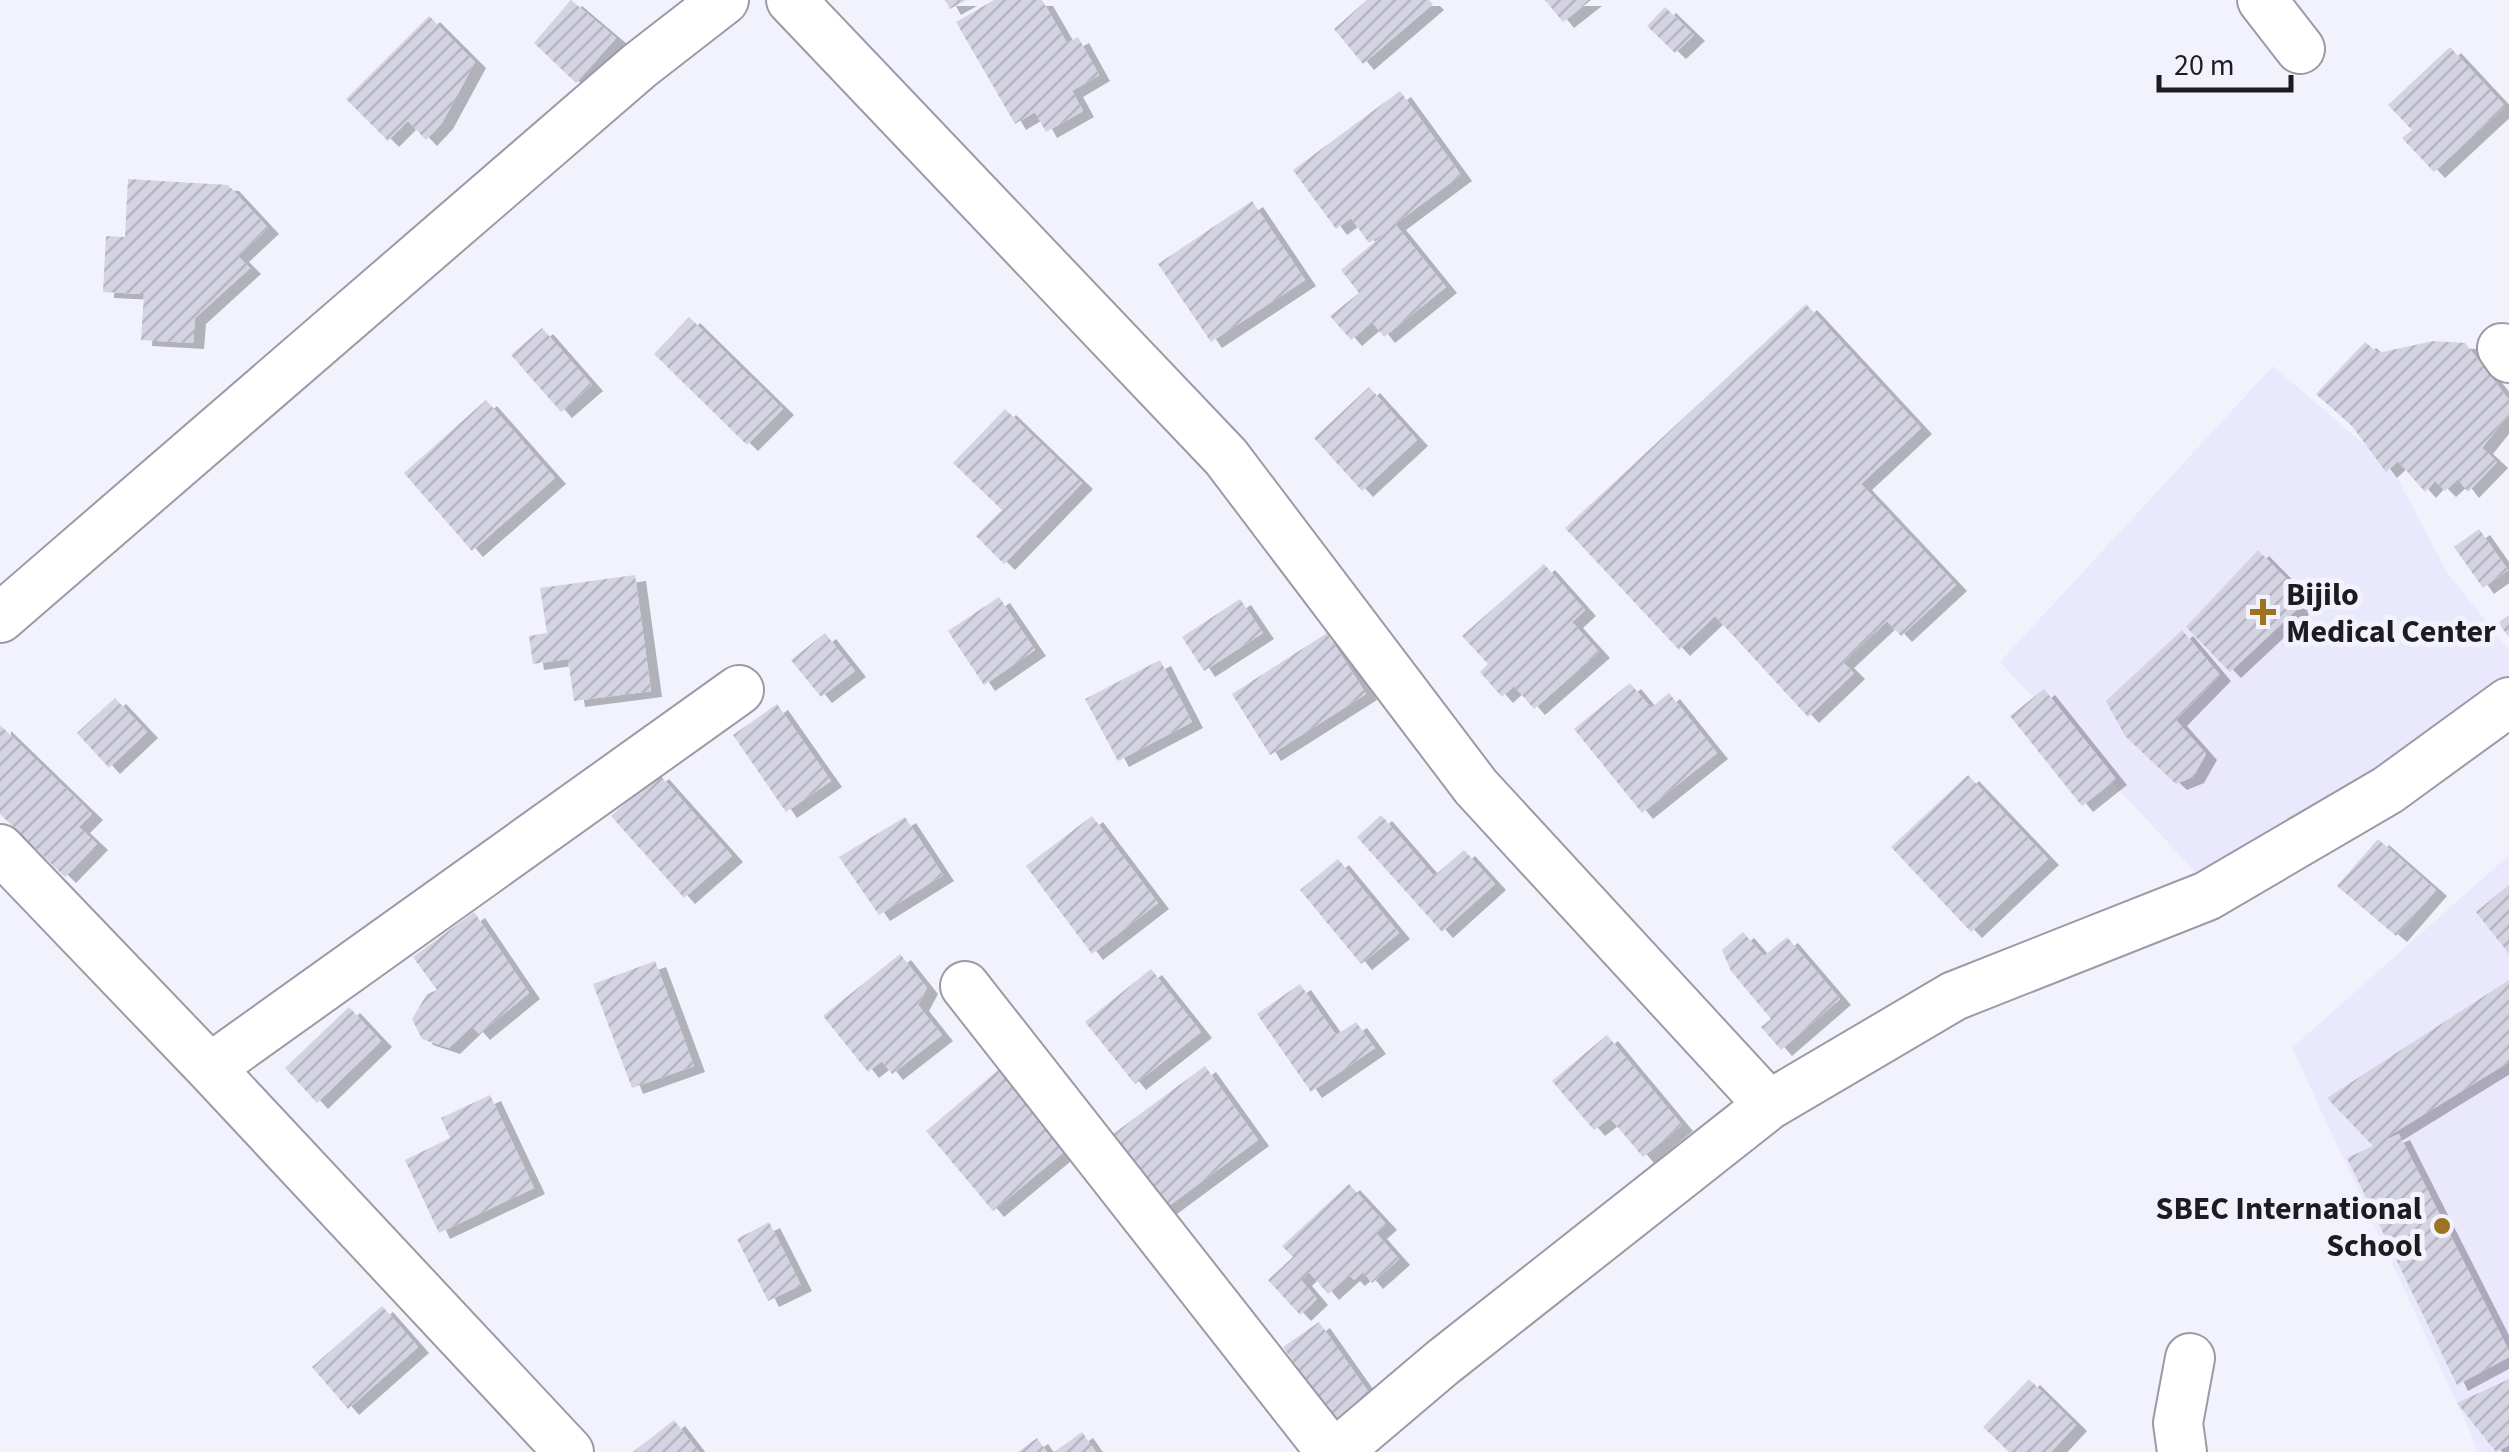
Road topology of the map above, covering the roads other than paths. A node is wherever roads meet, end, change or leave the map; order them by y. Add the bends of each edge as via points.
1 (724, 0) edge
2 (792, 0) edge
3 (2262, 0) edge
4 (2300, 49) dead end
5 (0, 618) edge
6 (739, 690) dead end
7 (2509, 702) edge
8 (0, 849) edge
9 (966, 986) dead end
10 (210, 1068) junction
11 (1768, 1106) junction
12 (2190, 1358) dead end
13 (569, 1452) edge
14 (1334, 1452) edge
15 (2182, 1452) edge

1 - 5 street via 638,66
2 - 11 street via 1226,457 1476,787
3 - 4 street
6 - 10 street
7 - 11 street via 2388,790 2206,896 1954,996
8 - 10 street
9 - 14 street
10 - 13 street
11 - 14 street
12 - 15 street via 2178,1423

